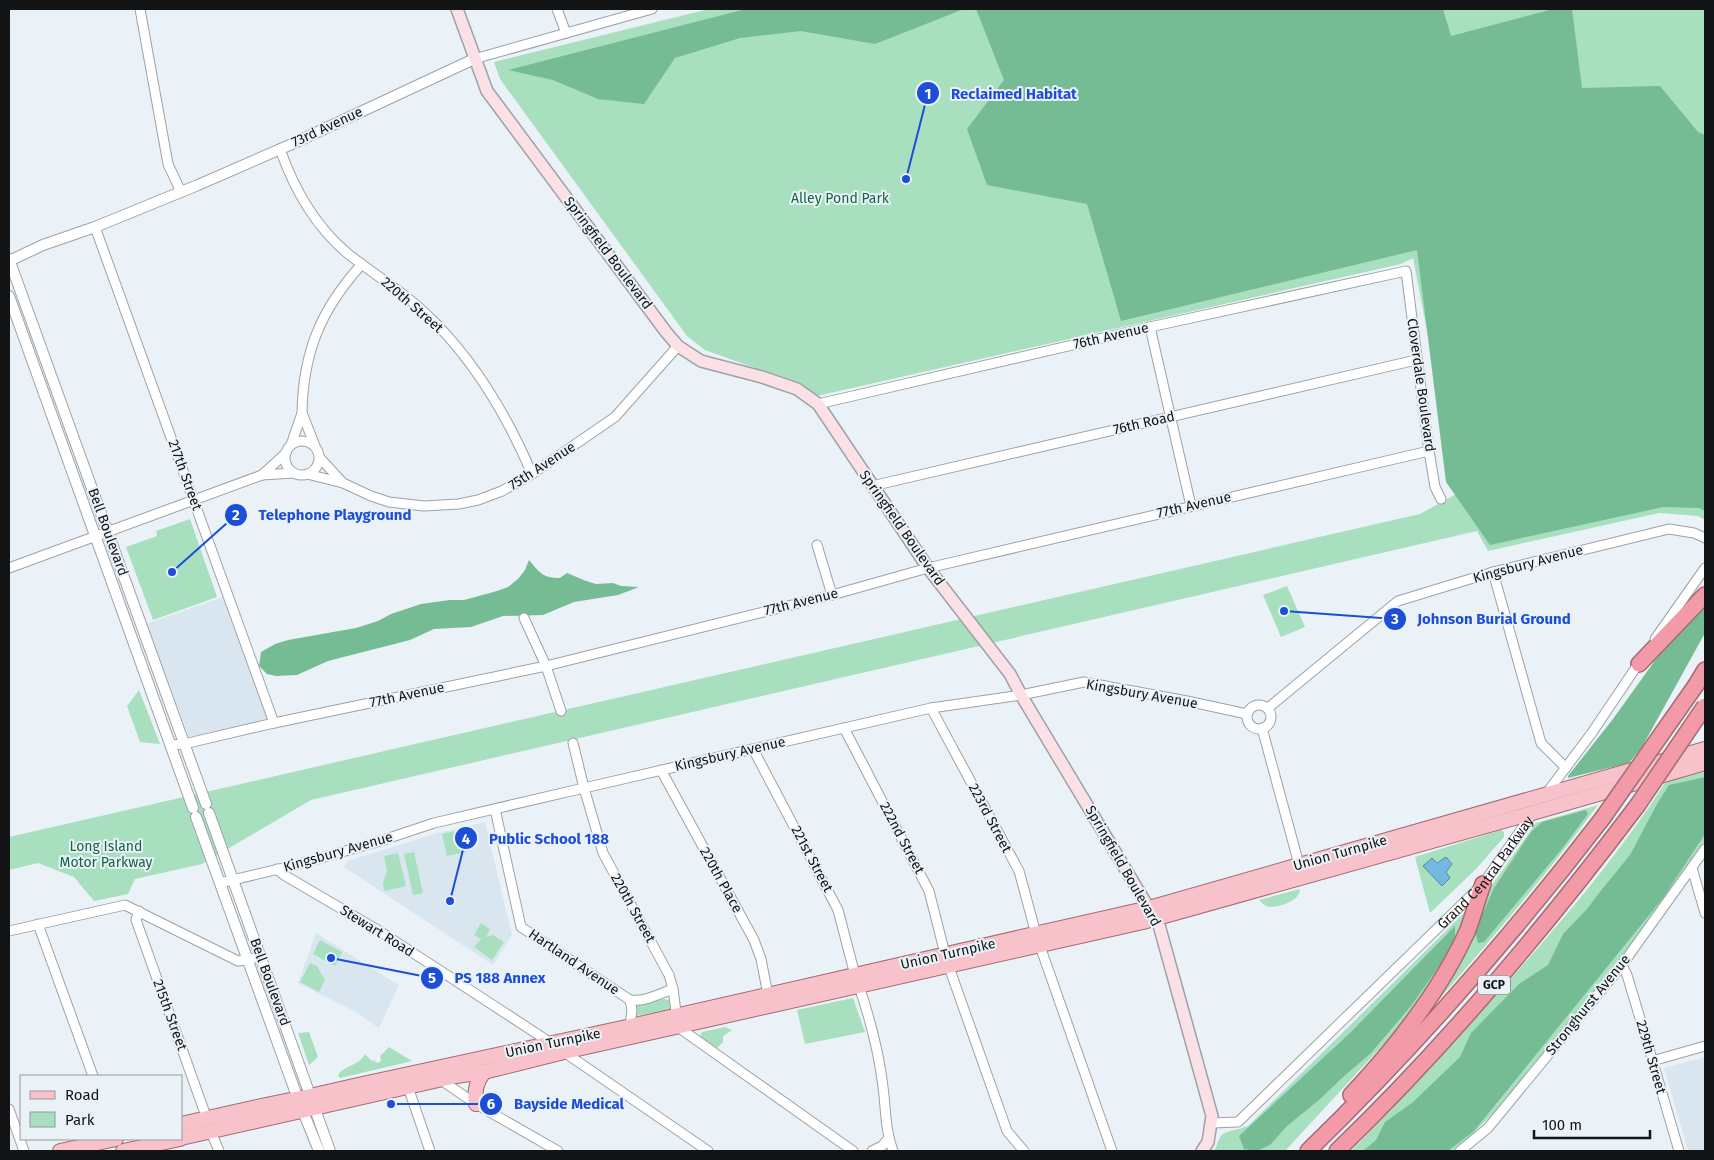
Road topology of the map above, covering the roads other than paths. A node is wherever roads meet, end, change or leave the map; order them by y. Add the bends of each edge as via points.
1 (140, 9) edge
2 (457, 9) edge
3 (557, 9) edge
4 (652, 9) edge
5 (566, 33) junction
6 (474, 59) junction
7 (280, 149) junction
8 (181, 192) junction
9 (95, 227) junction
10 (9, 260) edge
11 (362, 264) junction
12 (1406, 271) joint
13 (9, 296) edge
14 (1150, 327) junction
15 (678, 346) junction
16 (1416, 360) junction
17 (818, 404) junction
18 (302, 413) junction
19 (1170, 417) junction
20 (315, 446) junction
21 (288, 449) junction
22 (1429, 451) junction
23 (320, 458) junction
24 (294, 473) junction
25 (307, 474) junction
26 (532, 474) junction
27 (262, 476) junction
28 (342, 483) junction
29 (872, 486) junction
30 (1441, 499) dead end
31 (194, 501) junction
32 (1191, 506) junction
33 (108, 532) junction
34 (95, 537) junction
35 (1705, 538) edge
36 (817, 544) dead end
37 (9, 568) edge
38 (928, 568) junction
39 (1705, 568) edge
40 (1493, 572) junction
41 (832, 595) junction
42 (1705, 595) edge
43 (524, 618) dead end
44 (1639, 664) junction
45 (546, 666) junction
46 (1705, 670) edge
47 (1021, 695) junction
48 (1705, 706) edge
49 (931, 708) junction
50 (1268, 708) junction
51 (561, 711) dead end
52 (1247, 714) junction
53 (274, 722) junction
54 (844, 728) junction
55 (1262, 728) junction
56 (573, 743) dead end
57 (184, 744) junction
58 (172, 745) junction
59 (753, 749) junction
60 (1705, 749) edge
61 (1705, 763) edge
62 (1566, 768) junction
63 (661, 770) junction
64 (584, 788) junction
65 (1545, 794) junction
66 (495, 808) junction
67 (1532, 814) junction
68 (1705, 849) edge
69 (1299, 864) junction
70 (1692, 868) junction
71 (277, 869) junction
72 (1304, 878) junction
73 (232, 879) junction
74 (220, 883) junction
75 (1482, 884) junction
76 (139, 911) junction
77 (1152, 913) junction
78 (1705, 913) edge
79 (38, 924) junction
80 (9, 931) edge
81 (1038, 940) junction
82 (260, 956) junction
83 (248, 960) junction
84 (947, 960) junction
85 (1622, 964) junction
86 (857, 980) junction
87 (673, 989) junction
88 (768, 995) junction
89 (630, 1000) junction
90 (677, 1022) junction
91 (630, 1026) junction
92 (551, 1043) junction
93 (1705, 1046) edge
94 (564, 1052) junction
95 (1652, 1061) junction
96 (484, 1072) junction
97 (94, 1075) edge
98 (441, 1080) junction
99 (408, 1088) junction
100 (307, 1104) junction
101 (476, 1104) junction
102 (9, 1109) edge
103 (1212, 1123) junction
104 (182, 1124) edge
105 (209, 1125) junction
106 (182, 1138) edge
107 (888, 1138) junction
108 (20, 1140) edge
109 (111, 1140) edge
110 (175, 1140) edge
111 (60, 1151) edge
112 (122, 1151) edge
113 (218, 1151) edge
114 (319, 1151) edge
115 (330, 1151) edge
116 (430, 1151) edge
117 (558, 1151) edge
118 (708, 1151) edge
119 (853, 1151) edge
120 (872, 1151) edge
121 (892, 1151) edge
122 (1024, 1151) edge
123 (1112, 1151) edge
124 (1202, 1151) edge
125 (1300, 1151) edge
126 (1308, 1151) edge
127 (1337, 1151) edge
128 (1460, 1151) edge
129 (1678, 1151) edge

1 - 8 street via 168,164
2 - 6 main road, Springfield Boulevard
3 - 5 street
4 - 5 street, 73rd Avenue
5 - 6 street, 73rd Avenue
6 - 7 street, 73rd Avenue
6 - 15 main road, Springfield Boulevard via 487,91
7 - 8 street, 73rd Avenue
7 - 11 street, 220th Street via 296,189 315,220
8 - 9 street, 73rd Avenue
9 - 10 street, 73rd Avenue
9 - 31 street, 217th Street
10 - 33 street, Bell Boulevard
11 - 18 street via 338,292 318,328 307,361
11 - 26 street, 220th Street via 423,311 463,354 498,404
12 - 14 street, 76th Avenue
12 - 16 street, Cloverdale Boulevard
13 - 34 street, Bell Boulevard
14 - 17 street, 76th Avenue
14 - 19 street
15 - 17 main road, Springfield Boulevard via 701,361 797,389
15 - 26 street, 75th Avenue via 615,417
16 - 19 street, 76th Road
16 - 22 street, Cloverdale Boulevard
17 - 29 main road, Springfield Boulevard
18 - 20 street
18 - 21 street
19 - 29 street, 76th Road
19 - 32 street
20 - 21 street via 298,441
20 - 23 street
21 - 24 street via 286,462
21 - 27 street
22 - 30 street, Cloverdale Boulevard via 1435,487
22 - 32 street, 77th Avenue
23 - 25 street via 318,466
23 - 28 street, 75th Avenue
24 - 25 street
24 - 27 street
25 - 28 street, 75th Avenue
26 - 28 street, 75th Avenue via 478,500 446,506 389,502
27 - 31 street
29 - 38 main road, Springfield Boulevard
31 - 33 street
31 - 53 street, 217th Street
32 - 38 street, 77th Avenue
33 - 34 street
33 - 57 street, Bell Boulevard
34 - 37 street
34 - 58 street, Bell Boulevard
35 - 40 street, Kingsbury Avenue via 1668,529
36 - 41 street
38 - 41 street, 77th Avenue
38 - 47 main road, Springfield Boulevard via 1010,674
39 - 44 street, Grand Central Parkway
40 - 50 street, Kingsbury Avenue via 1398,601
40 - 62 street via 1541,743
41 - 45 street, 77th Avenue
42 - 44 highway
43 - 45 street
44 - 62 street, Grand Central Parkway
45 - 51 street
45 - 53 street, 77th Avenue
46 - 126 highway, GCP, bridge via 1602,820 1525,916 1390,1069
47 - 49 street, Kingsbury Avenue
47 - 52 street, Kingsbury Avenue via 1084,682
47 - 77 main road, Springfield Boulevard
48 - 127 highway, GCP, bridge via 1637,806 1497,982 1404,1084
49 - 54 street, Kingsbury Avenue
49 - 81 street, 223rd Street via 1019,871
50 - 52 street via 1255,705
50 - 55 street via 1270,720
52 - 55 street via 1252,727
53 - 57 street, 77th Avenue
54 - 59 street, Kingsbury Avenue
54 - 84 street, 222nd Street via 929,891
55 - 69 street
56 - 64 street, 220th Street
57 - 58 street, 77th Avenue
57 - 73 street, Bell Boulevard
58 - 74 street, Bell Boulevard
59 - 63 street, Kingsbury Avenue
59 - 86 street, 221st Street via 838,910
60 - 65 main road, Union Turnpike
61 - 67 main road, Union Turnpike
62 - 65 street, Grand Central Parkway
63 - 64 street, Kingsbury Avenue
63 - 88 street, 220th Place via 754,940
64 - 66 street, Kingsbury Avenue
64 - 87 street, 220th Street via 603,853 669,975
65 - 67 street, Grand Central Parkway
65 - 69 main road, Union Turnpike
66 - 71 street, Kingsbury Avenue
66 - 89 street, Hartland Avenue via 521,927
67 - 72 main road, Union Turnpike
67 - 75 street, Grand Central Parkway
68 - 70 street, Stronghurst Avenue
69 - 72 street
69 - 77 main road, Union Turnpike
70 - 78 street
70 - 85 street, Stronghurst Avenue
71 - 73 street, Kingsbury Avenue
71 - 92 street, Stewart Road via 381,932
72 - 77 main road, Union Turnpike
73 - 74 street, Kingsbury Avenue
73 - 82 street, Bell Boulevard
74 - 83 street, Bell Boulevard
75 - 103 street, Grand Central Parkway via 1238,1122
75 - 125 highway via 1467,931 1430,999 1356,1090
76 - 79 street via 126,905
76 - 83 street via 238,961
76 - 105 street, 215th Street via 136,920
77 - 81 main road, Union Turnpike
77 - 103 main road, Springfield Boulevard via 1163,938
79 - 80 street
79 - 97 street
81 - 84 main road, Union Turnpike
81 - 123 street, 223rd Street
82 - 83 street
82 - 100 street, Bell Boulevard
83 - 100 street, Bell Boulevard
84 - 86 main road, Union Turnpike
84 - 122 street, 222nd Street via 1007,1131
85 - 95 street, 229th Street
85 - 128 street, Stronghurst Avenue via 1488,1128
86 - 88 main road, Union Turnpike
86 - 90 main road, Union Turnpike
86 - 107 street, 221st Street via 876,1044
87 - 89 street via 650,998
87 - 90 street, 220th Street
88 - 90 main road, Union Turnpike
89 - 91 street, Hartland Avenue
90 - 91 main road, Union Turnpike
90 - 94 main road, Union Turnpike
90 - 119 street
91 - 92 main road, Union Turnpike
92 - 100 main road, Union Turnpike via 358,1084
93 - 95 street
94 - 96 main road, Union Turnpike
94 - 118 street
95 - 129 street, 229th Street
96 - 98 main road, Union Turnpike
96 - 101 main road via 476,1085
98 - 99 main road, Union Turnpike
98 - 101 street
99 - 100 main road, Union Turnpike
99 - 116 street
100 - 105 main road, Union Turnpike
100 - 114 street, Bell Boulevard
100 - 115 street, Bell Boulevard
101 - 117 street
102 - 108 street
103 - 124 main road, Springfield Boulevard via 1208,1142
104 - 105 main road, Union Turnpike
105 - 106 main road, Union Turnpike
105 - 113 street, 215th Street
107 - 120 street
107 - 121 street, 221st Street
109 - 111 main road
110 - 112 main road, Union Turnpike

